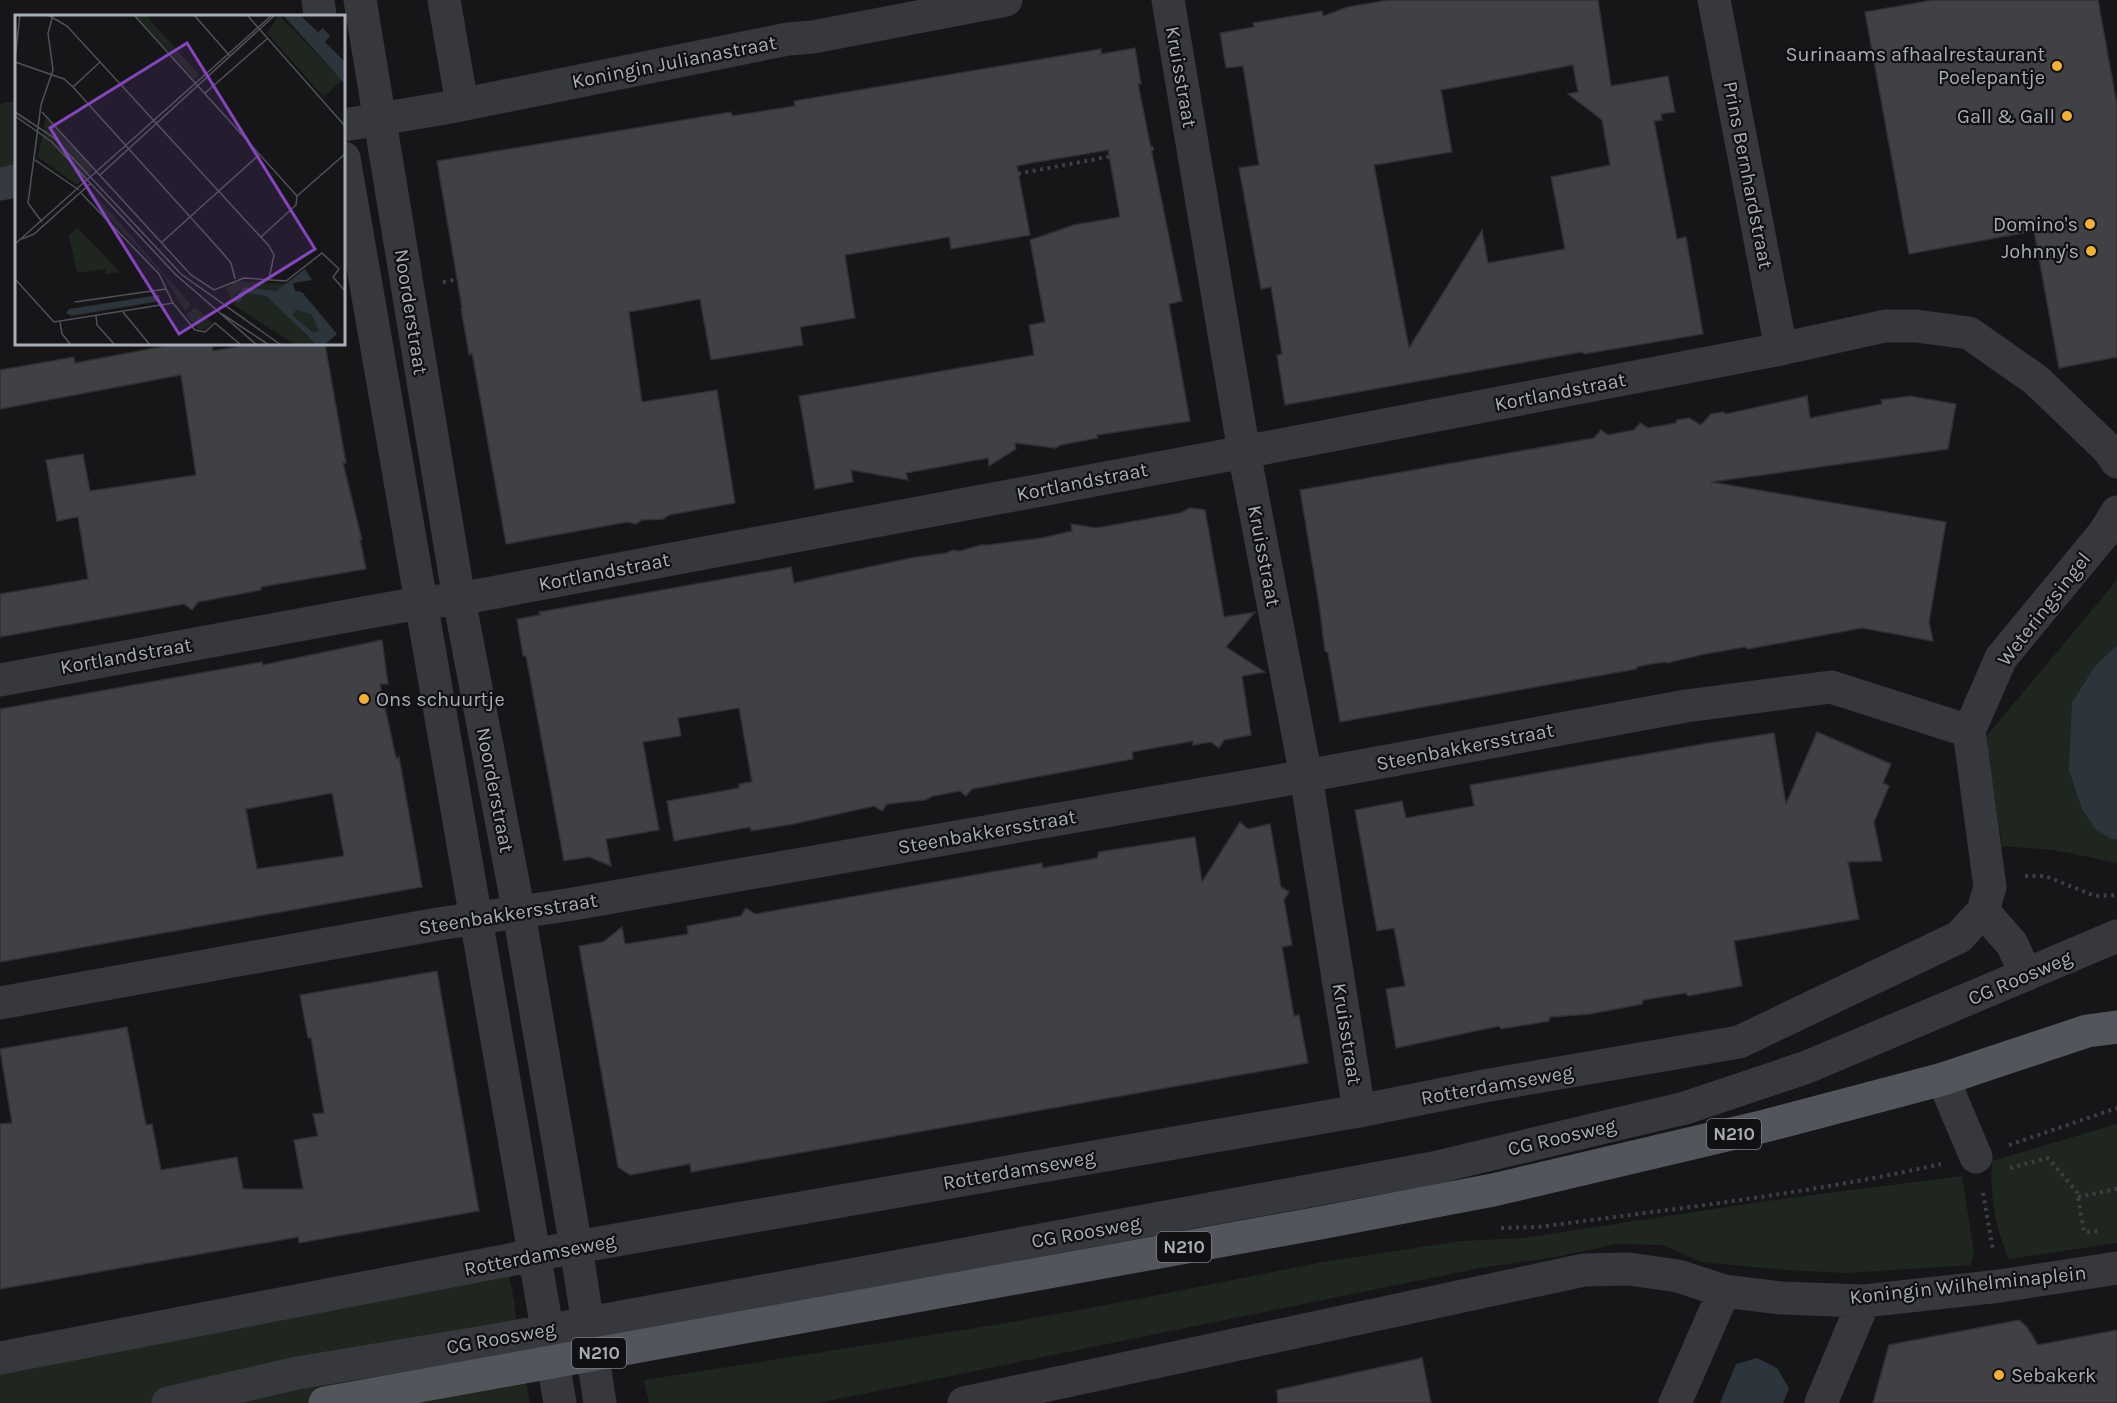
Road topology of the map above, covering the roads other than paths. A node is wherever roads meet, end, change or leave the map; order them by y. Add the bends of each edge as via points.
1 (318, 0) edge
2 (360, 0) edge
3 (444, 0) edge
4 (1006, 0) edge
5 (1168, 0) edge
6 (1714, 0) edge
7 (320, 15) edge
8 (462, 104) junction
9 (380, 120) junction
10 (345, 125) edge
11 (345, 164) edge
12 (15, 181) edge
13 (0, 184) edge
14 (1781, 349) junction
15 (1244, 452) junction
16 (2117, 462) edge
17 (2117, 512) edge
18 (459, 599) junction
19 (420, 603) junction
20 (0, 680) edge
21 (1969, 731) junction
22 (1306, 776) junction
23 (1987, 899) junction
24 (519, 913) junction
25 (476, 920) junction
26 (2117, 936) edge
27 (2026, 975) junction
28 (0, 1003) edge
29 (2117, 1015) edge
30 (2102, 1029) edge
31 (1942, 1078) junction
32 (1359, 1111) junction
33 (1978, 1166) road end
34 (576, 1247) junction
35 (535, 1255) junction
36 (2117, 1268) edge
37 (871, 1287) junction
38 (1724, 1290) junction
39 (1864, 1301) junction
40 (0, 1358) edge
41 (168, 1403) edge
42 (325, 1403) edge
43 (560, 1403) edge
44 (600, 1403) edge
45 (964, 1403) edge
46 (1675, 1403) edge
47 (1821, 1403) edge

1 - 7 street
2 - 9 street, Noorderstraat
3 - 8 street
4 - 8 street, Koningin Julianastraat
5 - 15 street, Kruisstraat
6 - 14 street, Prins Bernhardstraat
8 - 9 street, Koningin Julianastraat
9 - 10 street, Koningin Julianastraat
9 - 18 street, Noorderstraat
11 - 19 street, Noorderstraat
12 - 13 street
14 - 15 street, Kortlandstraat
14 - 16 street, Kortlandstraat via 1885,326 1970,333 2036,380
15 - 18 street, Kortlandstraat
15 - 22 street, Kruisstraat
17 - 21 street, Weteringsingel via 2001,658
18 - 19 street, Kortlandstraat
18 - 24 street, Noorderstraat
19 - 20 street, Kortlandstraat
19 - 25 street, Noorderstraat
21 - 22 street, Steenbakkersstraat via 1830,687 1686,706
21 - 23 street
22 - 24 street, Steenbakkersstraat
22 - 32 street, Kruisstraat
23 - 27 street
23 - 32 street, Rotterdamseweg via 1959,937 1739,1042
24 - 25 street, Steenbakkersstraat
24 - 34 street, Noorderstraat
25 - 28 street, Steenbakkersstraat
25 - 35 street, Noorderstraat
26 - 27 street, CG Roosweg
27 - 37 street, CG Roosweg via 1807,1068 1685,1108 1434,1168
29 - 30 main road, CG Roosweg / N210
30 - 31 main road, CG Roosweg / N210
31 - 33 street
31 - 37 main road, CG Roosweg / N210 via 1754,1129 1493,1190 1325,1222
32 - 34 street, Rotterdamseweg
34 - 35 street, Rotterdamseweg
34 - 44 street, Noorderstraat
35 - 40 street, Rotterdamseweg
35 - 43 street, Noorderstraat
36 - 39 street, Koningin Wilhelminaplein
37 - 41 street, CG Roosweg via 496,1340 297,1373
37 - 42 main road, CG Roosweg / N210
38 - 39 street, Koningin Wilhelminaplein via 1782,1298
38 - 45 street via 1678,1276 1629,1269 1584,1270
38 - 46 street
39 - 47 street

